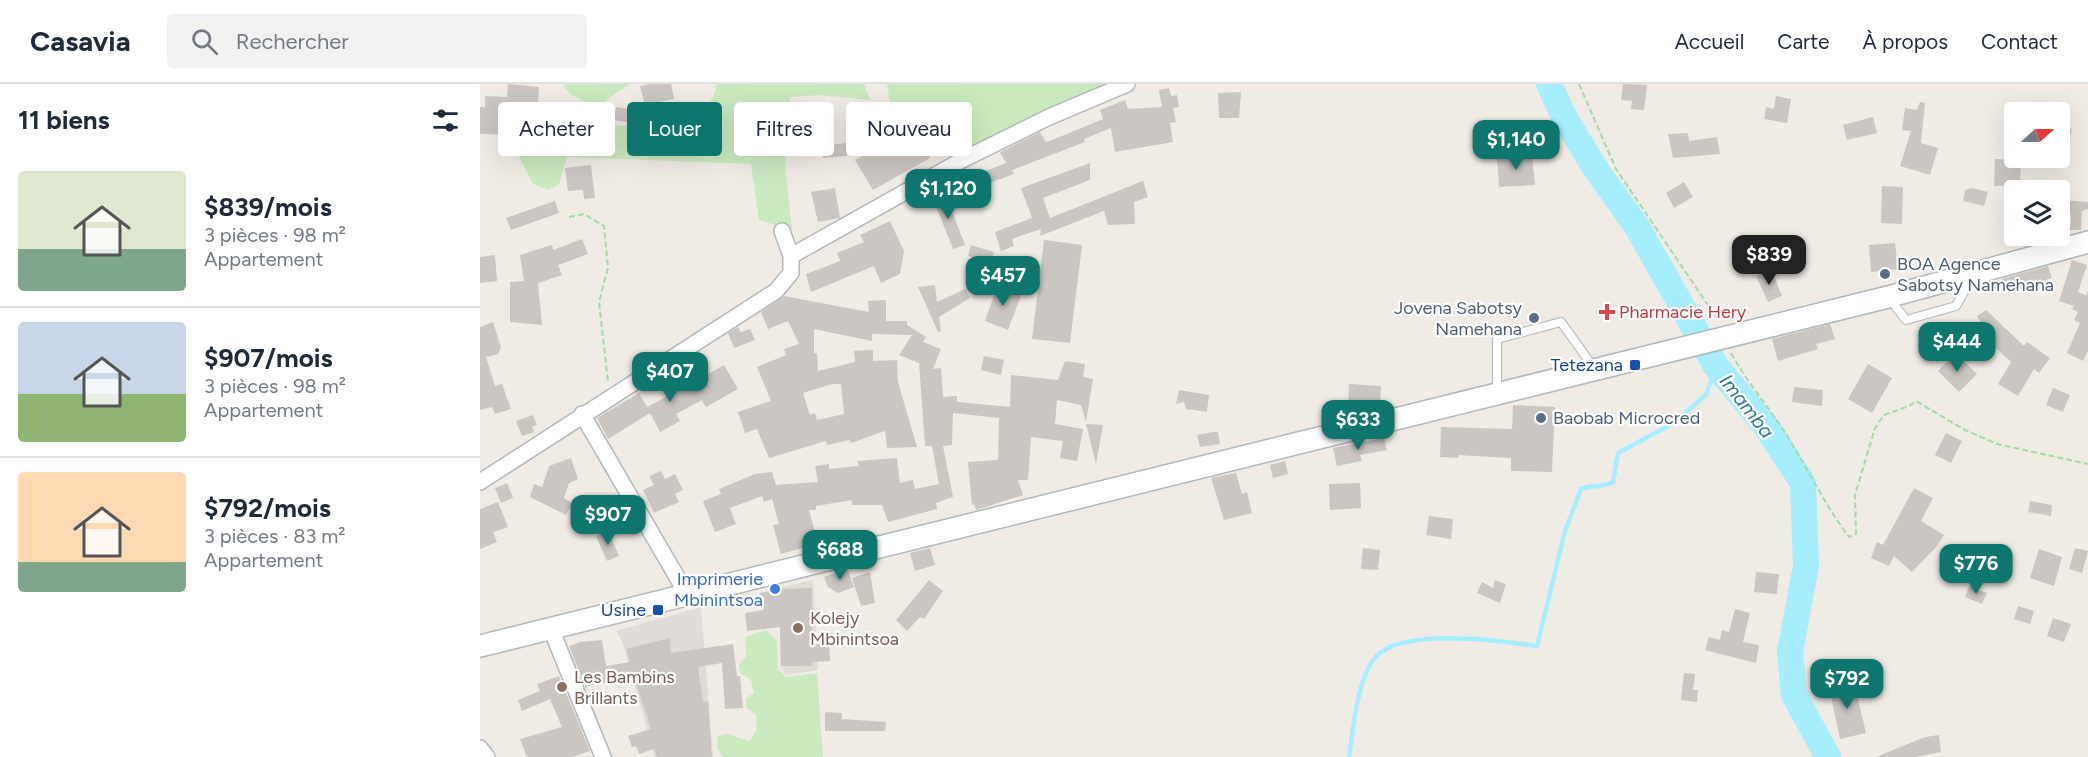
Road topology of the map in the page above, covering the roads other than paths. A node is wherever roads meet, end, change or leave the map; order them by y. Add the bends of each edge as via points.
1 (1127, 84) edge
2 (782, 231) dead end
3 (2088, 242) edge
4 (791, 256) junction
5 (1595, 369) junction
6 (1497, 392) junction
7 (582, 414) junction
8 (480, 482) edge
9 (688, 596) junction
10 (551, 629) junction
11 (480, 646) edge
12 (480, 748) edge
13 (487, 757) edge
14 (603, 757) edge

1 - 4 street via 962,160
2 - 4 street
3 - 5 main road via 1888,297
4 - 7 street via 791,273 776,291
5 - 6 main road
5 - 6 lane via 1561,322 1497,339
6 - 9 main road
7 - 8 street
7 - 9 street
9 - 10 main road
10 - 11 main road
10 - 14 street
12 - 13 street

